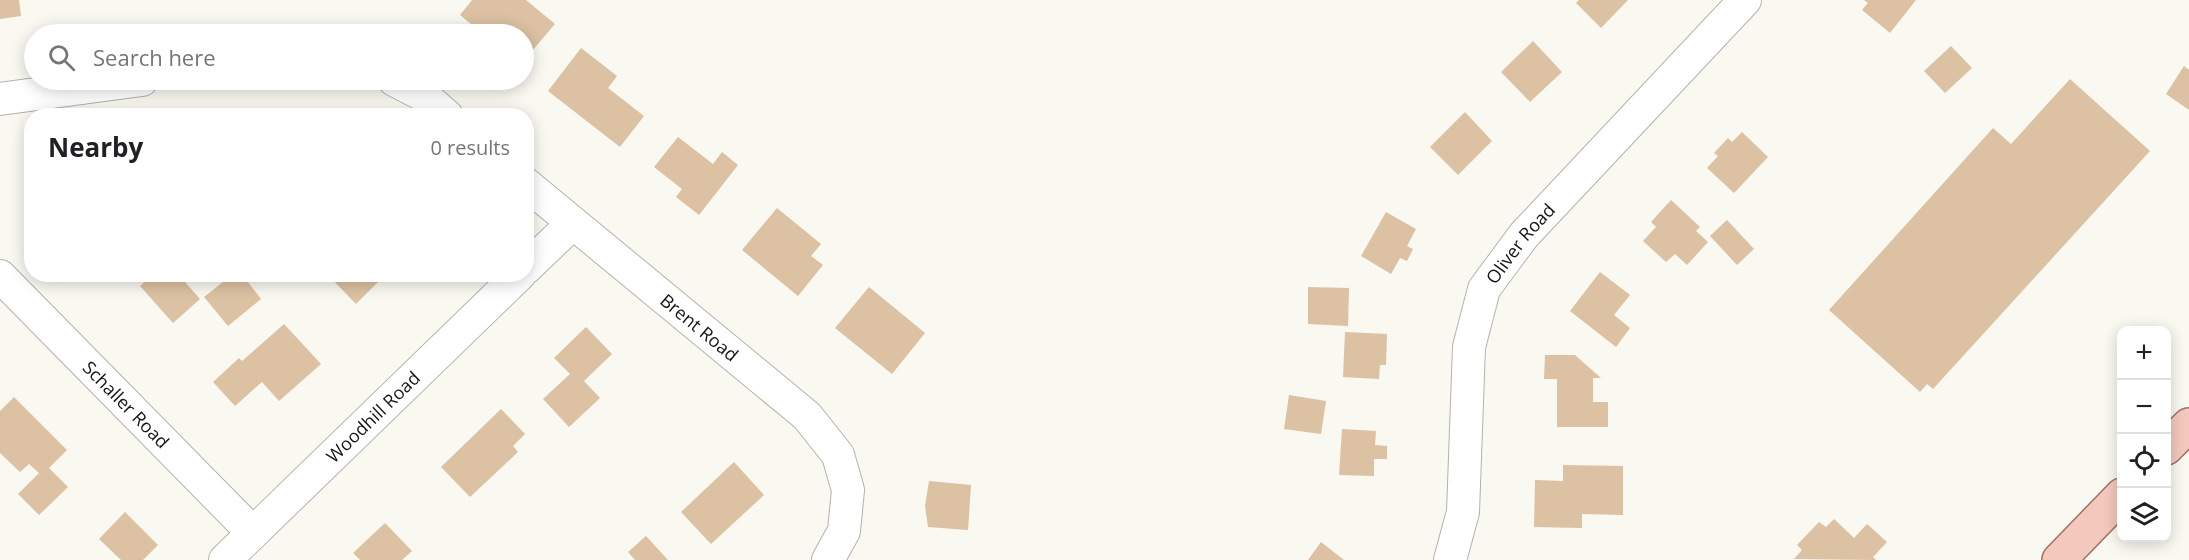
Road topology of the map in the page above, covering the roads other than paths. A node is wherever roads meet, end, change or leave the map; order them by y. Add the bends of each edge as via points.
1 (1745, 0) edge
2 (67, 90) edge
3 (413, 90) edge
4 (0, 99) edge
5 (438, 108) edge
6 (534, 191) edge
7 (573, 223) junction
8 (534, 260) edge
9 (0, 276) edge
10 (512, 282) edge
11 (2189, 425) edge
12 (2171, 443) edge
13 (2117, 499) edge
14 (253, 533) junction
15 (225, 560) edge
16 (828, 560) edge
17 (1450, 560) edge
18 (2059, 560) edge

1 - 17 street, Oliver Road via 1524,235 1484,289 1469,347 1463,512
2 - 4 street
3 - 5 street
6 - 7 street, Brent Road
7 - 8 street
7 - 16 street, Brent Road via 807,416 838,455 848,490 844,531
9 - 14 street, Schaller Road
10 - 14 street, Woodhill Road
11 - 12 main road
13 - 18 main road
14 - 15 street, Woodhill Road

